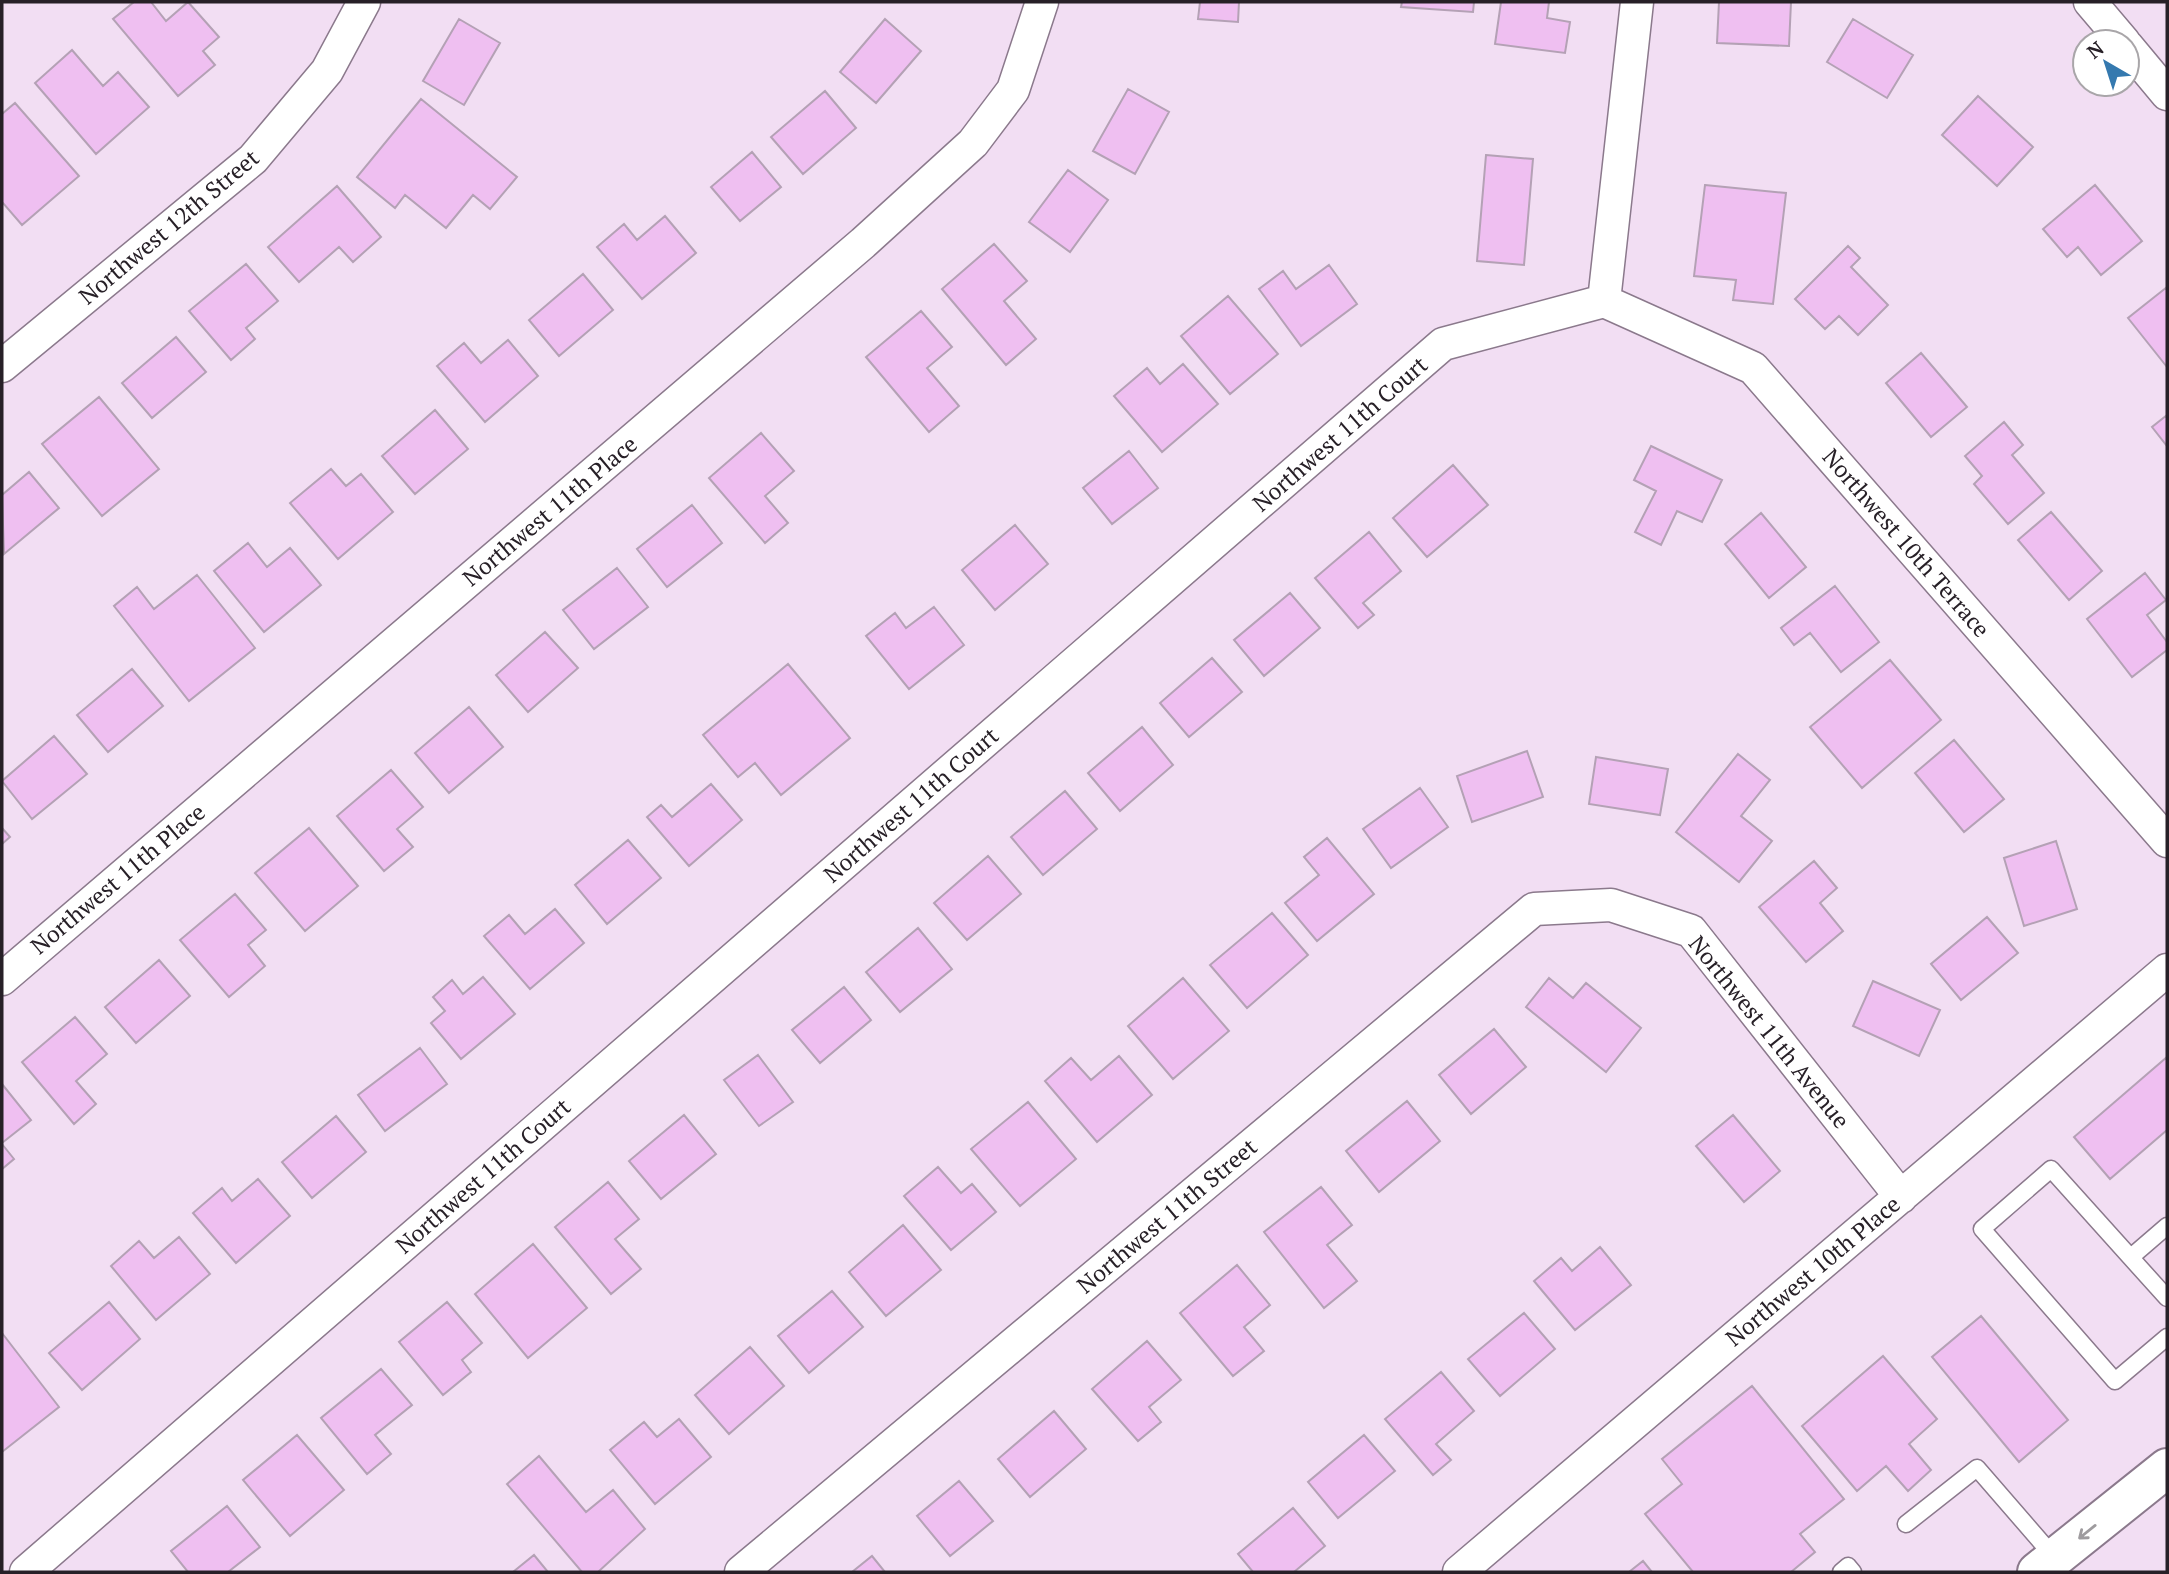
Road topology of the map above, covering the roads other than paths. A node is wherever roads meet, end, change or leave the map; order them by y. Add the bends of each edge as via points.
1 (364, 2) edge
2 (1042, 2) edge
3 (1637, 2) edge
4 (2090, 2) edge
5 (2112, 28) edge
6 (2141, 63) edge
7 (2167, 94) edge
8 (1604, 302) junction
9 (2, 366) edge
10 (2167, 841) edge
11 (1611, 905) joint
12 (2167, 970) edge
13 (2, 978) edge
14 (1901, 1197) junction
15 (2167, 1226) edge
16 (2130, 1257) junction
17 (2167, 1298) edge
18 (2167, 1337) edge
19 (2167, 1468) edge
20 (1906, 1524) dead end
21 (2046, 1565) edge
22 (1475, 1567) edge
23 (26, 1572) edge
24 (741, 1572) edge
25 (1840, 1572) edge
26 (1853, 1572) edge

1 - 9 street, Northwest 12th Street via 327,71 253,159
2 - 13 street, Northwest 11th Place via 1013,90 973,143 863,243
3 - 8 street
4 - 5 street
6 - 7 street
8 - 10 street, Northwest 10th Terrace via 1753,368
8 - 23 street, Northwest 11th Court via 1443,344
11 - 14 street, Northwest 11th Avenue via 1691,930
11 - 24 street, Northwest 11th Street via 1534,909
12 - 14 street, Northwest 10th Place
14 - 22 street, Northwest 10th Place
15 - 16 lane
16 - 17 lane
16 - 18 lane via 2051,1169 1982,1229 2115,1381
19 -> 21 main road
20 - 21 lane via 1976,1468
25 - 26 lane via 1848,1566

